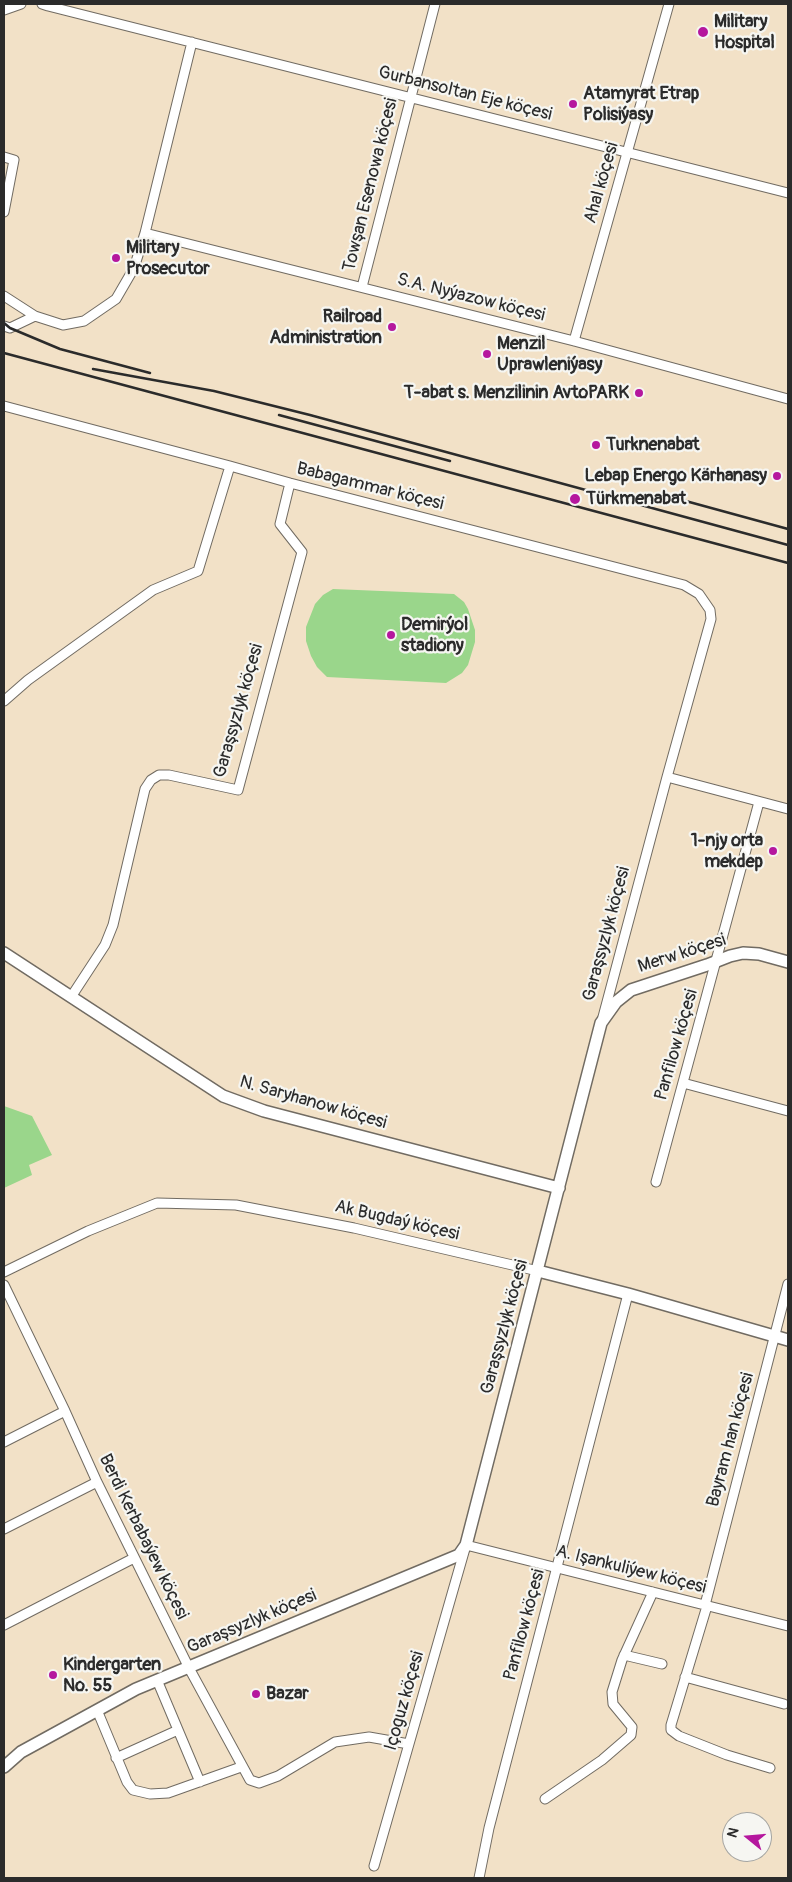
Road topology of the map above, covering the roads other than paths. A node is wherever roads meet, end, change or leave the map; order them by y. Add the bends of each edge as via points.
1 (21, 4) edge
2 (42, 4) edge
3 (435, 4) edge
4 (669, 4) edge
5 (4, 10) edge
6 (192, 42) junction
7 (410, 98) junction
8 (628, 152) junction
9 (4, 157) edge
10 (788, 193) edge
11 (4, 212) edge
12 (145, 233) junction
13 (362, 287) junction
14 (4, 296) edge
15 (36, 316) junction
16 (4, 326) edge
17 (574, 341) junction
18 (788, 399) edge
19 (4, 406) edge
20 (230, 466) junction
21 (290, 484) junction
22 (711, 619) joint
23 (4, 701) edge
24 (667, 777) junction
25 (759, 802) junction
26 (788, 809) edge
27 (4, 952) edge
28 (717, 962) junction
29 (788, 962) edge
30 (71, 997) junction
31 (602, 1022) junction
32 (683, 1083) junction
33 (788, 1111) edge
34 (656, 1182) dead end
35 (559, 1188) junction
36 (538, 1271) junction
37 (4, 1272) edge
38 (788, 1284) edge
39 (4, 1286) edge
40 (628, 1294) junction
41 (775, 1336) junction
42 (788, 1340) edge
43 (65, 1411) junction
44 (4, 1442) edge
45 (97, 1482) junction
46 (4, 1529) edge
47 (466, 1545) junction
48 (134, 1558) junction
49 (557, 1568) junction
50 (653, 1592) junction
51 (706, 1605) junction
52 (4, 1625) edge
53 (788, 1626) edge
54 (624, 1655) junction
55 (662, 1664) dead end
56 (189, 1668) junction
57 (685, 1678) junction
58 (157, 1680) junction
59 (784, 1704) dead end
60 (97, 1710) junction
61 (178, 1730) junction
62 (409, 1744) junction
63 (116, 1758) junction
64 (4, 1767) edge
65 (241, 1767) junction
66 (770, 1768) dead end
67 (200, 1782) junction
68 (544, 1799) dead end
69 (374, 1866) dead end
70 (479, 1878) edge

1 - 5 street
2 - 6 street, Gurbansoltan Eje köçesi
3 - 7 street, Towşan Esenowa köçesi
4 - 8 street, Ahal köçesi
6 - 7 street, Gurbansoltan Eje köçesi
6 - 12 street
7 - 8 street, Gurbansoltan Eje köçesi
7 - 13 street, Towşan Esenowa köçesi
8 - 10 street, Gurbansoltan Eje köçesi
8 - 17 street, Ahal köçesi
9 - 11 street via 14,160
12 - 13 street, S.A. Nyýazow köçesi
12 - 15 street via 134,268 116,300 84,321 63,325
13 - 17 street, S.A. Nyýazow köçesi
14 - 15 street
15 - 16 street via 10,328
17 - 18 street, S.A. Nyýazow köçesi
19 - 20 street, Babagammar köçesi
20 - 21 street, Babagammar köçesi
20 - 23 street via 198,571 153,590 28,680
21 - 22 street, Babagammar köçesi via 684,585 705,601
21 - 30 street, Garaşsyzlyk köçesi via 280,524 302,552 238,790 169,775 159,775 151,780 145,789 113,925 105,946
22 - 24 street, Garaşsyzlyk köçesi
24 - 25 street
24 - 31 street, Garaşsyzlyk köçesi
25 - 26 street
25 - 28 street, Panfilow köçesi
27 - 30 main road, N. Saryhanow köçesi
28 - 29 main road, Merw köçesi via 743,953
28 - 31 main road, Merw köçesi via 631,990 616,1002
28 - 32 street, Panfilow köçesi
30 - 35 main road, N. Saryhanow köçesi via 223,1096 264,1110
31 - 35 main road, Garaşsyzlyk köçesi
32 - 33 street
32 - 34 street, Panfilow köçesi
35 - 36 main road, Garaşsyzlyk köçesi
36 - 37 street, Ak Bugdaý köçesi via 354,1228 236,1205 158,1203 88,1231
36 - 40 main road, Ak Bugdaý köçesi
36 - 47 main road, Garaşsyzlyk köçesi
38 - 41 street, Bayram han köçesi
39 - 43 street, Berdi Kerbabaýew köçesi
40 - 41 main road, Ak Bugdaý köçesi
40 - 49 street, Panfilow köçesi
41 - 42 main road, Ak Bugdaý köçesi
41 - 51 street, Bayram han köçesi
43 - 44 street
43 - 45 street, Berdi Kerbabaýew köçesi
45 - 46 street
45 - 48 street, Berdi Kerbabaýew köçesi
47 - 49 street, A. Işankuliýew köçesi
47 - 56 main road, Garaşsyzlyk köçesi via 459,1555
47 - 62 street, Içoguz köçesi
48 - 52 street
48 - 56 street, Berdi Kerbabaýew köçesi
49 - 50 street, A. Işankuliýew köçesi
49 - 70 street, Panfilow köçesi via 489,1828
50 - 51 street, A. Işankuliýew köçesi
50 - 54 street
51 - 53 street, A. Işankuliýew köçesi
51 - 57 street, Bayram han köçesi
54 - 55 street
54 - 68 street via 611,1700 632,1727 631,1736
56 - 58 main road, Garaşsyzlyk köçesi
56 - 65 street, Berdi Kerbabaýew köçesi
57 - 59 street
57 - 66 street, Bayram han köçesi via 671,1730 727,1755
58 - 60 main road, Garaşsyzlyk köçesi
58 - 61 street
60 - 63 street
60 - 64 main road, Garaşsyzlyk köçesi via 21,1752
61 - 63 street
61 - 67 street
62 - 65 street, Berdi Kerbabaýew köçesi via 369,1737 335,1742 259,1784 250,1780
62 - 69 street, Içoguz köçesi
63 - 67 street via 133,1790 143,1793 168,1793
65 - 67 street

